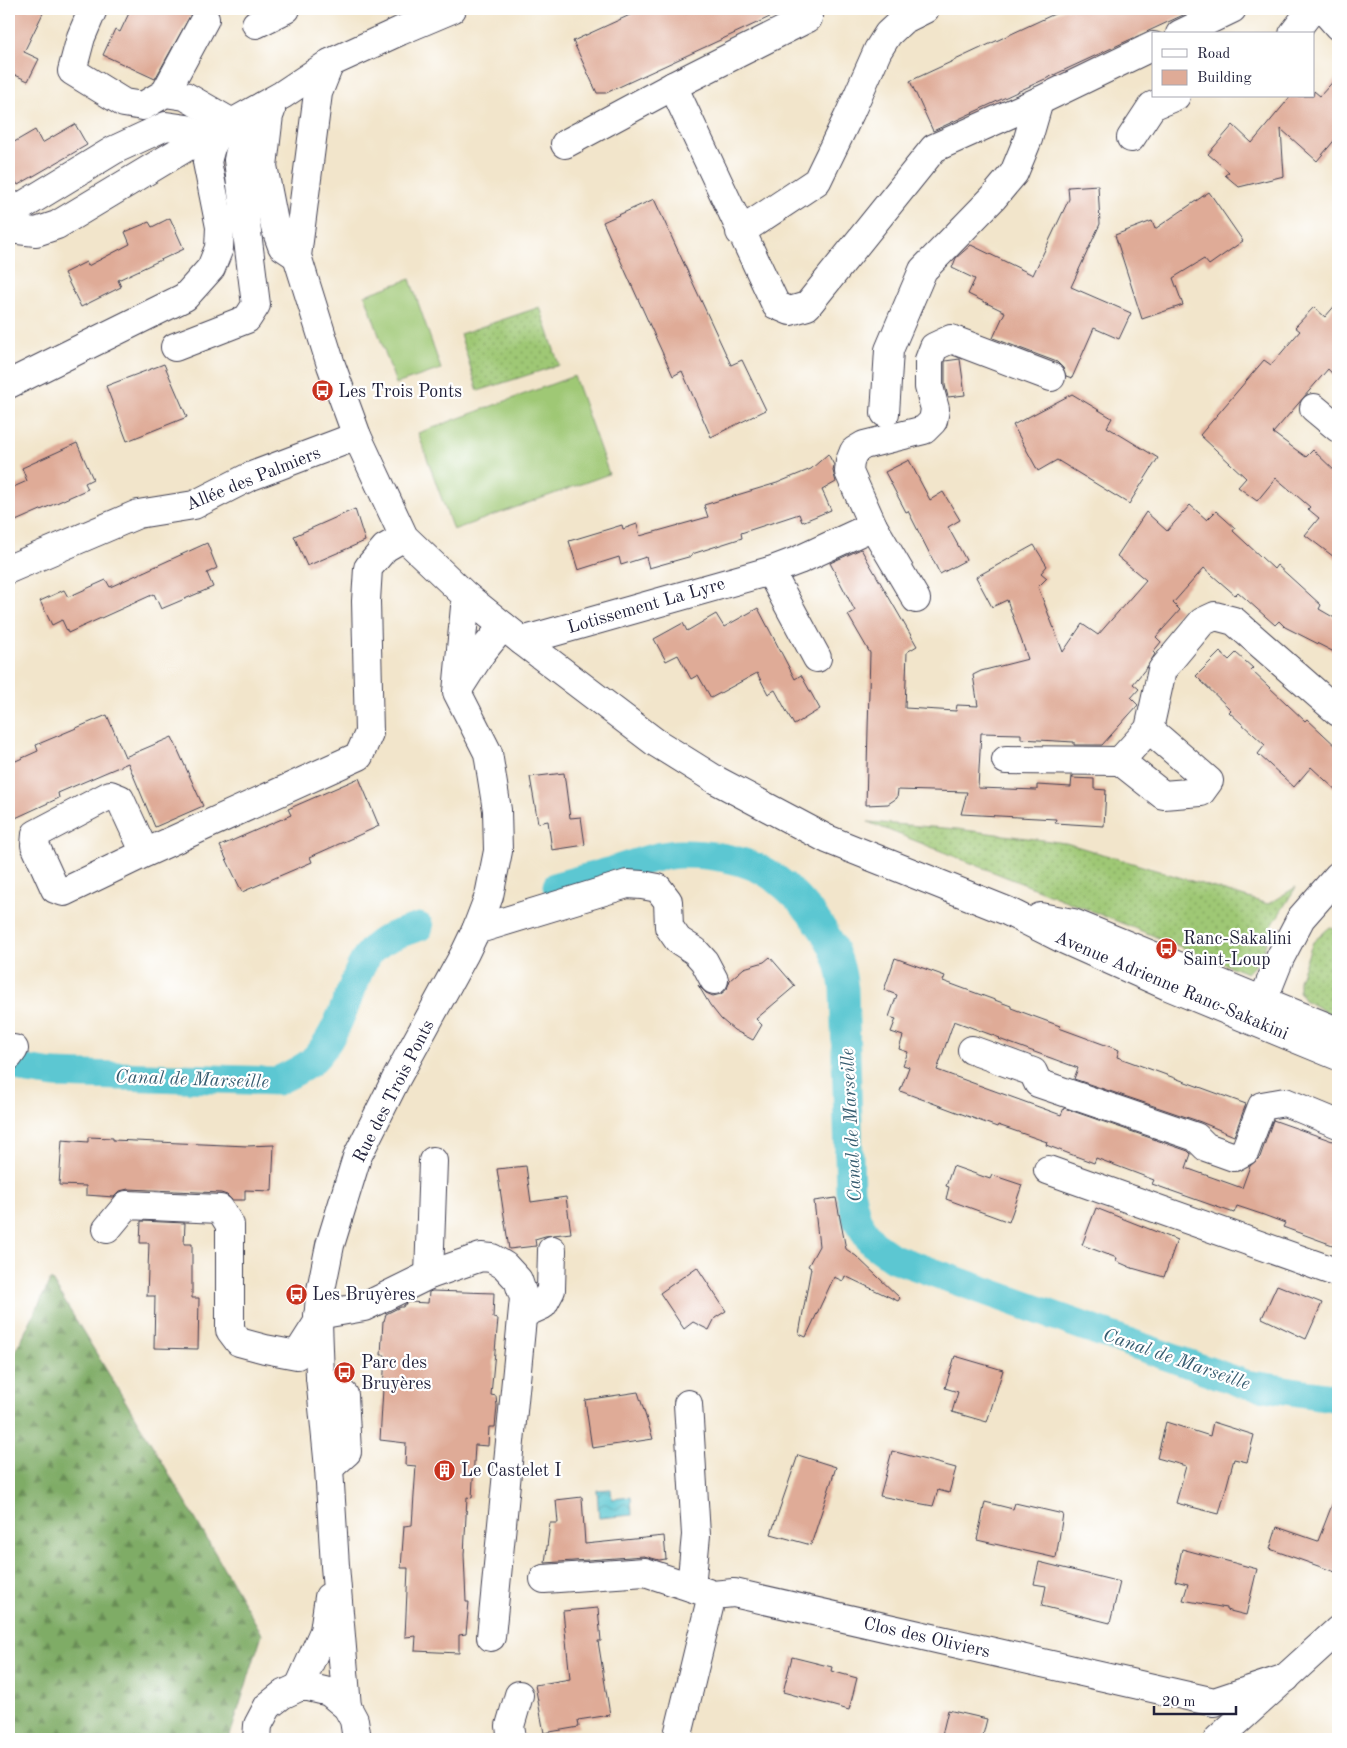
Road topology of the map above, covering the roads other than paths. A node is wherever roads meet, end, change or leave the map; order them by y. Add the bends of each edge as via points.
1 (93, 9) edge
2 (286, 9) edge
3 (925, 9) edge
4 (1232, 9) edge
5 (1312, 9) edge
6 (1323, 9) edge
7 (446, 10) edge
8 (808, 18) dead end
9 (206, 19) dead end
10 (256, 24) dead end
11 (1338, 26) edge
12 (1184, 32) edge
13 (1295, 32) edge
14 (1152, 46) edge
15 (330, 63) junction
16 (673, 86) junction
17 (165, 93) junction
18 (1171, 98) edge
19 (1040, 101) junction
20 (275, 105) junction
21 (232, 123) junction
22 (1132, 138) dead end
23 (206, 142) junction
24 (565, 144) dead end
25 (9, 214) edge
26 (9, 228) edge
27 (740, 232) junction
28 (296, 256) junction
29 (175, 347) dead end
30 (1051, 377) dead end
31 (9, 384) edge
32 (1314, 408) dead end
33 (885, 413) dead end
34 (1338, 428) edge
35 (357, 436) junction
36 (873, 526) junction
37 (404, 537) junction
38 (9, 569) edge
39 (770, 571) junction
40 (466, 596) junction
41 (916, 599) dead end
42 (512, 633) junction
43 (818, 658) dead end
44 (457, 692) junction
45 (1338, 712) edge
46 (1149, 729) junction
47 (1006, 760) dead end
48 (1120, 761) junction
49 (145, 853) dead end
50 (1338, 876) edge
51 (476, 930) junction
52 (714, 980) dead end
53 (1259, 1012) junction
54 (1338, 1033) edge
55 (972, 1050) dead end
56 (1338, 1056) edge
57 (1338, 1124) edge
58 (433, 1161) dead end
59 (1048, 1170) dead end
60 (107, 1229) dead end
61 (552, 1250) dead end
62 (1338, 1273) edge
63 (429, 1275) junction
64 (523, 1314) junction
65 (318, 1318) junction
66 (688, 1404) dead end
67 (335, 1566) junction
68 (544, 1579) dead end
69 (701, 1591) junction
70 (1338, 1630) edge
71 (491, 1637) dead end
72 (1286, 1678) junction
73 (299, 1687) junction
74 (519, 1695) dead end
75 (347, 1707) junction
76 (257, 1739) edge
77 (356, 1739) edge
78 (512, 1739) edge
79 (677, 1739) edge
80 (1218, 1739) edge

1 - 17 street via 72,71 124,103 143,106
2 - 10 street
3 - 27 street via 903,20 888,34 817,181
4 - 12 street
5 - 13 street
6 - 11 street
7 - 15 street
8 - 16 street
9 - 17 street
14 - 19 street
15 - 20 street
15 - 28 street via 318,93
16 - 24 street
16 - 27 street
17 - 21 street via 185,96
18 - 22 street via 1152,106
19 - 27 street via 934,148 807,306 790,311 776,305
19 - 33 street via 1014,174 923,270 889,350
20 - 21 street
20 - 28 street via 263,166 274,226 282,246
20 - 29 street via 244,141 238,160 256,305 247,319
21 - 23 street
23 - 25 street via 187,129 166,126 114,150
23 - 26 street via 185,148 57,225 36,232
23 - 31 street via 206,162 220,227 219,248 211,268 185,297
28 - 35 street
30 - 36 street via 950,339 934,347 929,360 929,387 935,409 933,421 924,430 864,445 854,451 850,461 849,472
32 - 34 street
35 - 37 street
35 - 38 street, Allée des Palmiers via 249,477 194,506 138,514
36 - 39 street, Lotissement La Lyre
36 - 41 street
37 - 40 street
37 - 49 street via 385,548 368,568 369,733 359,756
39 - 42 street, Lotissement La Lyre
39 - 43 street
40 - 42 street
40 - 44 street
42 - 44 street via 482,652
42 - 53 street, Avenue Adrienne Ranc-Sakakini via 654,742 716,780 827,839 1007,911 1072,923
44 - 51 street, Rue des Trois Ponts via 488,753 497,810 498,851 489,896
45 - 46 street via 1234,621 1215,616 1202,622 1162,670
46 - 48 street
46 - 48 street via 1208,781 1201,792 1163,795
47 - 48 street
50 - 53 street via 1301,918 1280,958
51 - 52 street via 627,884 658,888 668,901 669,927 678,940 704,960
51 - 65 street, Rue des Trois Ponts via 357,1157 330,1245
53 - 54 street, Avenue Adrienne Ranc-Sakakini
53 - 56 street, Avenue Adrienne Ranc-Sakakini
55 - 57 street via 1032,1072 1038,1083 1196,1138 1206,1147 1234,1157 1245,1151 1262,1106 1284,1102
58 - 63 street
59 - 62 street
60 - 65 street via 127,1205 220,1209 230,1225 230,1330 239,1342 297,1355
61 - 64 street via 551,1290 543,1304
63 - 64 street via 481,1257 492,1258 506,1266 518,1280 524,1298
63 - 65 street via 364,1307
64 - 71 street
65 - 67 street, Rue des Trois Ponts
66 - 69 street
67 - 73 street, Rue des Trois Ponts via 324,1632
67 - 75 street, Rue des Trois Ponts
68 - 69 street, Clos des Oliviers via 645,1572
69 - 72 street, Clos des Oliviers via 734,1593 1214,1702
69 - 79 street
70 - 72 street
72 - 80 street
73 - 75 street via 329,1692
73 - 76 street via 268,1706 258,1725
74 - 78 street via 510,1726
75 - 77 street, Rue des Trois Ponts via 354,1720

